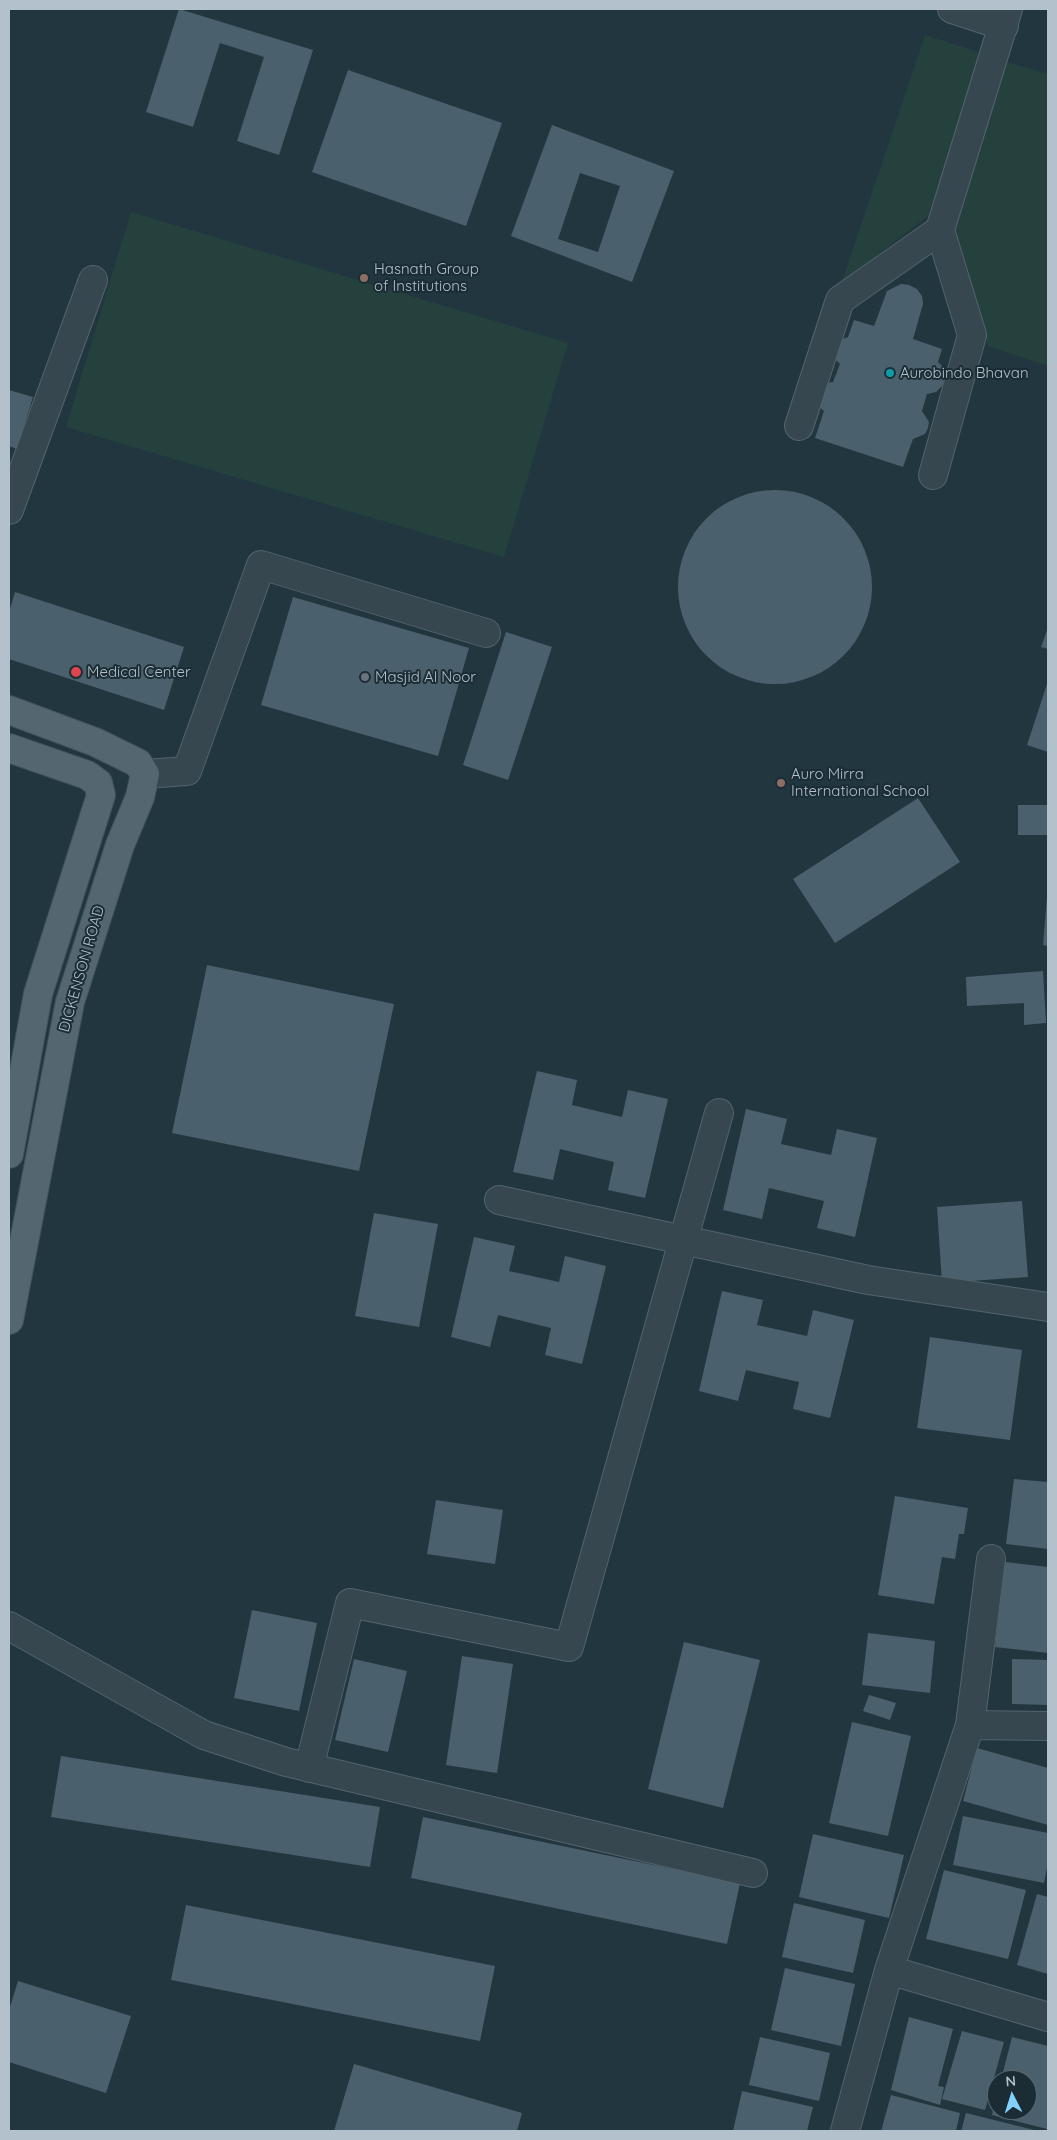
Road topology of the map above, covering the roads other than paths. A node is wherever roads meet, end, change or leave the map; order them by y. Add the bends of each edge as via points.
1 (952, 9) edge
2 (1006, 18) edge
3 (940, 230) junction
4 (93, 280) dead end
5 (799, 426) dead end
6 (933, 475) dead end
7 (9, 510) edge
8 (486, 633) dead end
9 (9, 710) edge
10 (9, 748) edge
11 (144, 774) junction
12 (38, 994) junction
13 (70, 1002) junction
14 (719, 1113) dead end
15 (9, 1154) edge
16 (500, 1200) dead end
17 (684, 1240) junction
18 (1048, 1307) edge
19 (9, 1320) edge
20 (991, 1558) dead end
21 (9, 1626) edge
22 (970, 1725) junction
23 (1048, 1726) edge
24 (309, 1768) junction
25 (753, 1873) dead end
26 (889, 1970) junction
27 (1048, 2016) edge
28 (845, 2131) edge

1 - 2 street
2 - 3 street
3 - 5 street via 840,300
3 - 6 street via 972,336
4 - 7 street
8 - 11 street via 262,565 187,771
9 - 11 main road via 119,753 138,763
10 - 12 main road via 87,775 98,783 101,795
11 - 13 main road, DICKENSON ROAD via 140,798 120,845
12 - 13 main road
12 - 15 main road
13 - 19 main road, DICKENSON ROAD
14 - 17 street
16 - 17 street
17 - 18 street via 868,1280
17 - 24 street via 569,1648 350,1603
20 - 22 street
21 - 24 street via 204,1735
22 - 23 street
22 - 26 street
24 - 25 street
26 - 27 street
26 - 28 street

